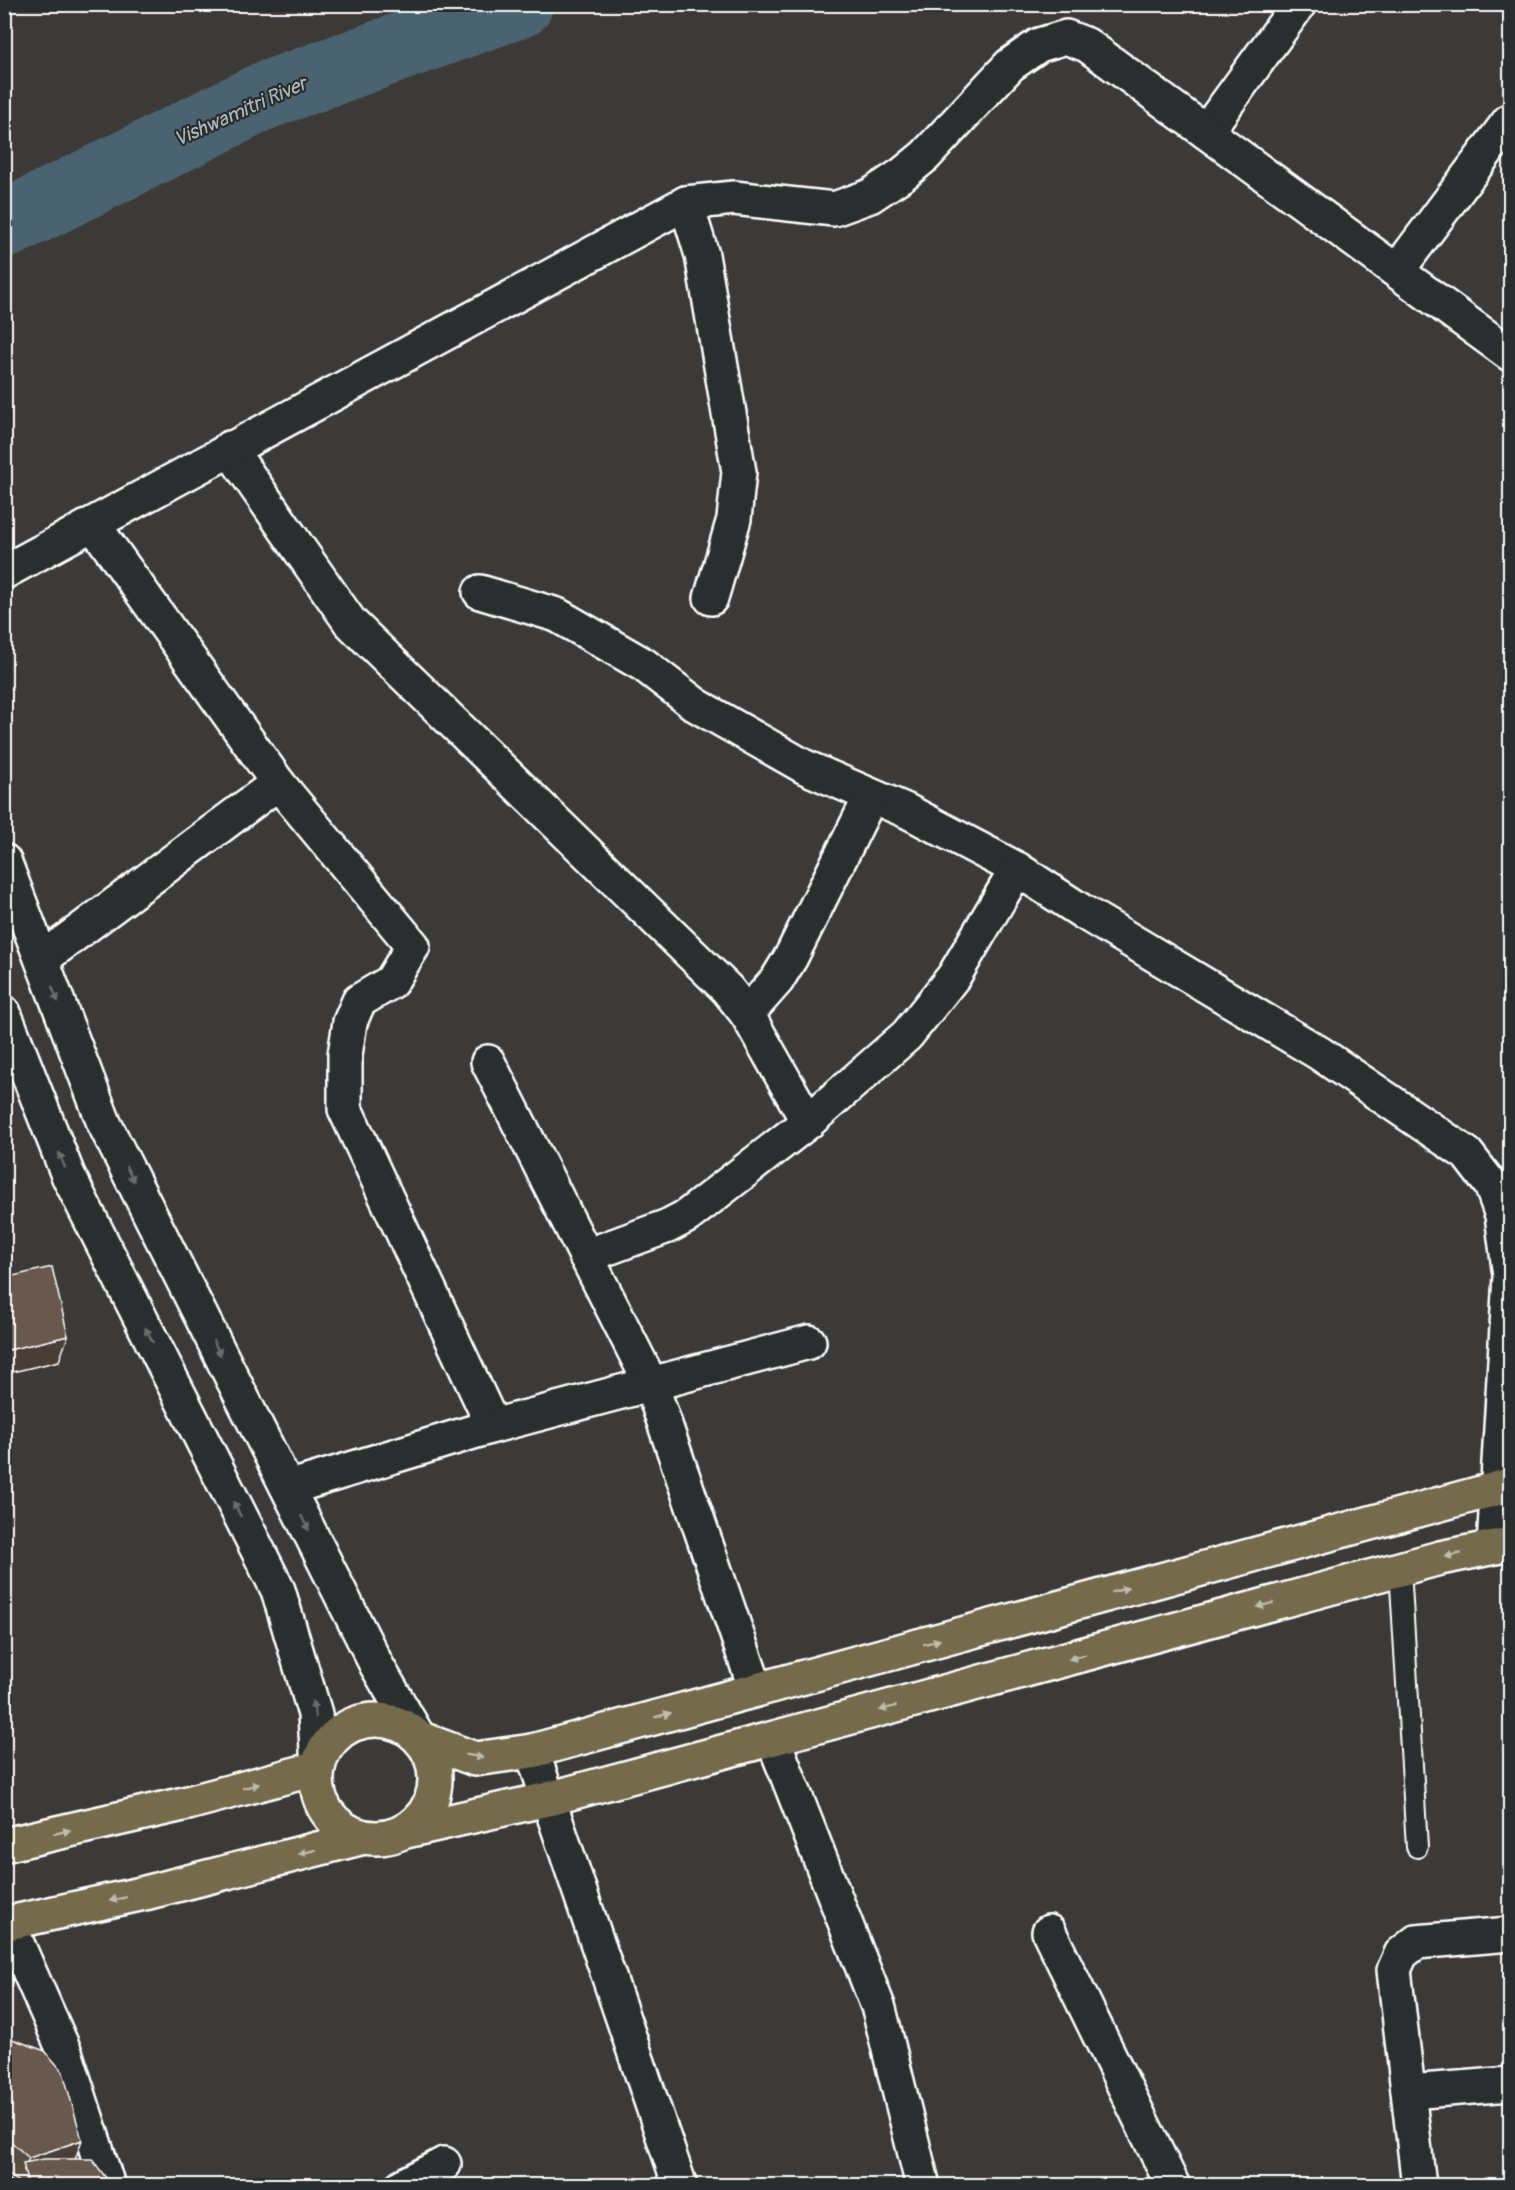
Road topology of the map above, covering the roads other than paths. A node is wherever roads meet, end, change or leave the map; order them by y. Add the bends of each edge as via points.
1 (1299, 4) edge
2 (1510, 120) edge
3 (1206, 132) junction
4 (686, 202) junction
5 (1397, 271) junction
6 (1510, 354) edge
7 (229, 448) junction
8 (93, 524) junction
9 (4, 572) edge
10 (480, 592) dead end
11 (711, 598) dead end
12 (278, 783) junction
13 (871, 796) junction
14 (4, 861) edge
15 (1017, 869) junction
16 (42, 959) junction
17 (4, 1013) edge
18 (747, 1014) junction
19 (488, 1062) dead end
20 (808, 1122) junction
21 (586, 1256) junction
22 (809, 1342) dead end
23 (651, 1384) junction
24 (493, 1426) junction
25 (1505, 1485) edge
26 (288, 1488) junction
27 (1502, 1545) edge
28 (1400, 1569) junction
29 (756, 1690) junction
30 (419, 1738) junction
31 (772, 1739) junction
32 (532, 1751) junction
33 (318, 1768) junction
34 (548, 1799) junction
35 (402, 1832) junction
36 (364, 1837) junction
37 (4, 1845) edge
38 (1417, 1847) dead end
39 (6, 1923) edge
40 (1049, 1932) dead end
41 (1510, 1934) edge
42 (1510, 2084) edge
43 (1409, 2092) junction
44 (444, 2164) dead end
45 (108, 2186) edge
46 (402, 2186) edge
47 (681, 2186) edge
48 (923, 2186) edge
49 (1173, 2186) edge
50 (1419, 2186) edge

1 - 3 street
2 - 5 street
3 - 4 street via 1087,45 1066,37 1039,45 1010,65 925,156 870,196 834,209 734,198
3 - 5 street
4 - 7 street
4 - 11 street via 702,255 739,472 734,519
5 - 6 street
7 - 8 street
7 - 18 street via 350,622 713,975
8 - 9 street
8 - 12 street
10 - 13 street via 557,615 644,666 696,705 805,767
12 - 16 street
12 - 24 street via 412,946 391,982 359,1002 350,1022 345,1055 345,1109
13 - 15 street
13 - 18 street via 791,957
14 - 16 street
15 - 20 street via 954,976 908,1035
15 - 25 street via 1319,1053 1467,1154 1491,1185 1502,1215 1510,1276
16 -> 26 street via 104,1123
33 -> 17 street via 315,1714 278,1590 68,1175
18 - 20 street
19 - 21 street
20 - 21 street via 687,1216
21 - 23 street
22 - 23 street
23 - 24 street
23 - 29 street
24 - 26 street
25 - 27 street
29 -> 25 main road
26 -> 30 street via 377,1666
27 -> 28 main road
28 -> 31 main road
28 - 38 lane
32 -> 29 main road
30 -> 32 main road via 475,1759
30 - 33 main road via 405,1726 388,1720 353,1723 337,1732 326,1746
30 - 35 main road via 430,1753 435,1789 418,1822
31 - 34 main road
31 - 48 street via 879,2009
32 - 34 street
33 - 36 main road via 320,1801 330,1818 345,1830
37 -> 33 main road via 188,1803
34 - 35 main road
34 - 47 street
35 - 36 main road via 384,1838
36 -> 39 main road via 146,1893
39 - 45 street via 66,2055
40 - 49 street
41 - 43 street via 1416,1942 1401,1954 1394,1971
42 - 43 street
43 - 50 street
44 - 46 street

